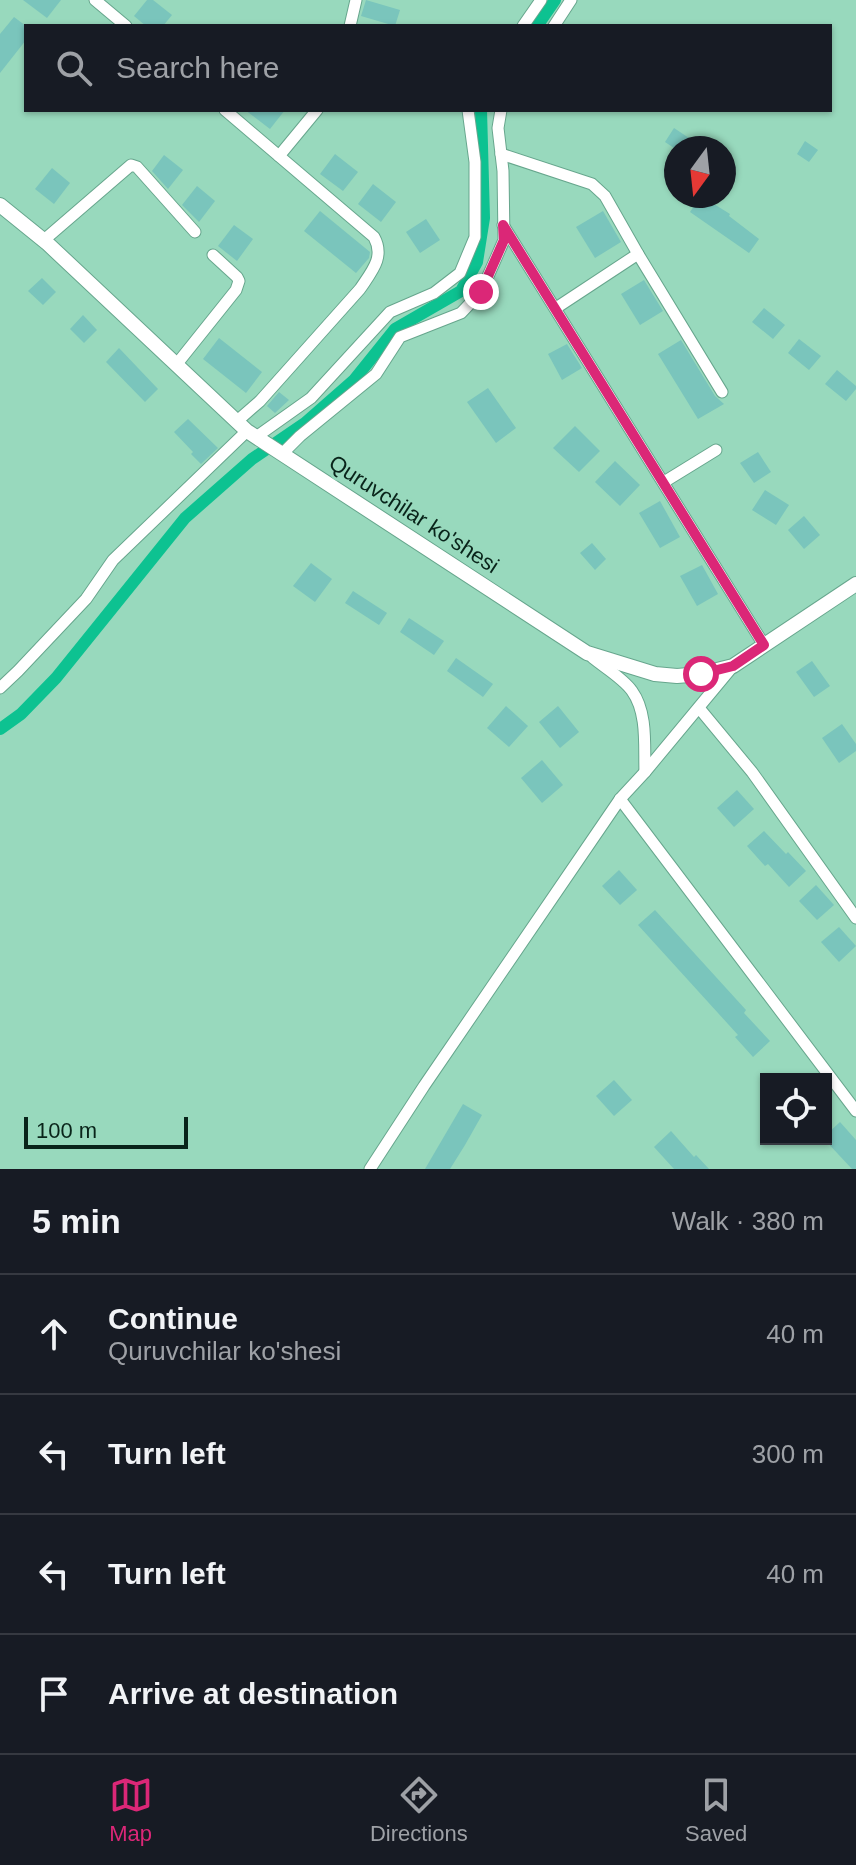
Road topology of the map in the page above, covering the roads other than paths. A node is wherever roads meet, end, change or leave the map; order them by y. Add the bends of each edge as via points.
1 (95, 0) edge
2 (356, 0) edge
3 (541, 0) edge
4 (571, 0) edge
5 (124, 24) edge
6 (350, 24) edge
7 (524, 24) edge
8 (555, 24) edge
9 (227, 112) edge
10 (315, 112) edge
11 (468, 112) edge
12 (501, 112) edge
13 (501, 154) junction
14 (279, 156) junction
15 (0, 205) edge
16 (503, 225) junction
17 (195, 232) dead end
18 (44, 240) junction
19 (638, 254) junction
20 (213, 255) dead end
21 (556, 308) junction
22 (176, 365) junction
23 (722, 392) dead end
24 (250, 433) junction
25 (716, 450) dead end
26 (278, 452) junction
27 (664, 482) junction
28 (856, 584) edge
29 (764, 645) junction
30 (587, 653) junction
31 (733, 666) junction
32 (0, 688) edge
33 (699, 708) junction
34 (645, 772) junction
35 (620, 799) junction
36 (856, 918) edge
37 (856, 1111) edge
38 (370, 1169) edge

1 - 5 street
2 - 6 street
3 - 7 street
4 - 8 street
9 - 14 street
10 - 14 street
11 - 24 street via 475,162 475,237 460,273 434,293 390,312 311,398
12 - 13 street
13 - 16 street
13 - 19 street via 592,184 605,196
14 - 24 street via 374,237 379,255 360,289 260,401
15 - 18 main road, Quruvchilar ko'shesi
16 - 21 street
16 - 26 street via 504,240 481,292 461,313 400,337 376,374
17 - 18 street via 131,165
18 - 22 main road, Quruvchilar ko'shesi
19 - 21 street
19 - 23 street
20 - 22 street via 237,277 236,290
21 - 27 street
22 - 24 main road, Quruvchilar ko'shesi
24 - 26 main road, Quruvchilar ko'shesi
24 - 32 street via 113,560 86,599
25 - 27 street
26 - 30 main road, Quruvchilar ko'shesi
27 - 29 street
28 - 29 main road, Quruvchilar ko'shesi
29 - 31 main road, Quruvchilar ko'shesi
30 - 31 main road, Quruvchilar ko'shesi via 677,676
30 - 34 street via 632,689 640,705
31 - 33 street
33 - 34 street
33 - 36 street via 752,772
34 - 35 street
35 - 37 street
35 - 38 street

